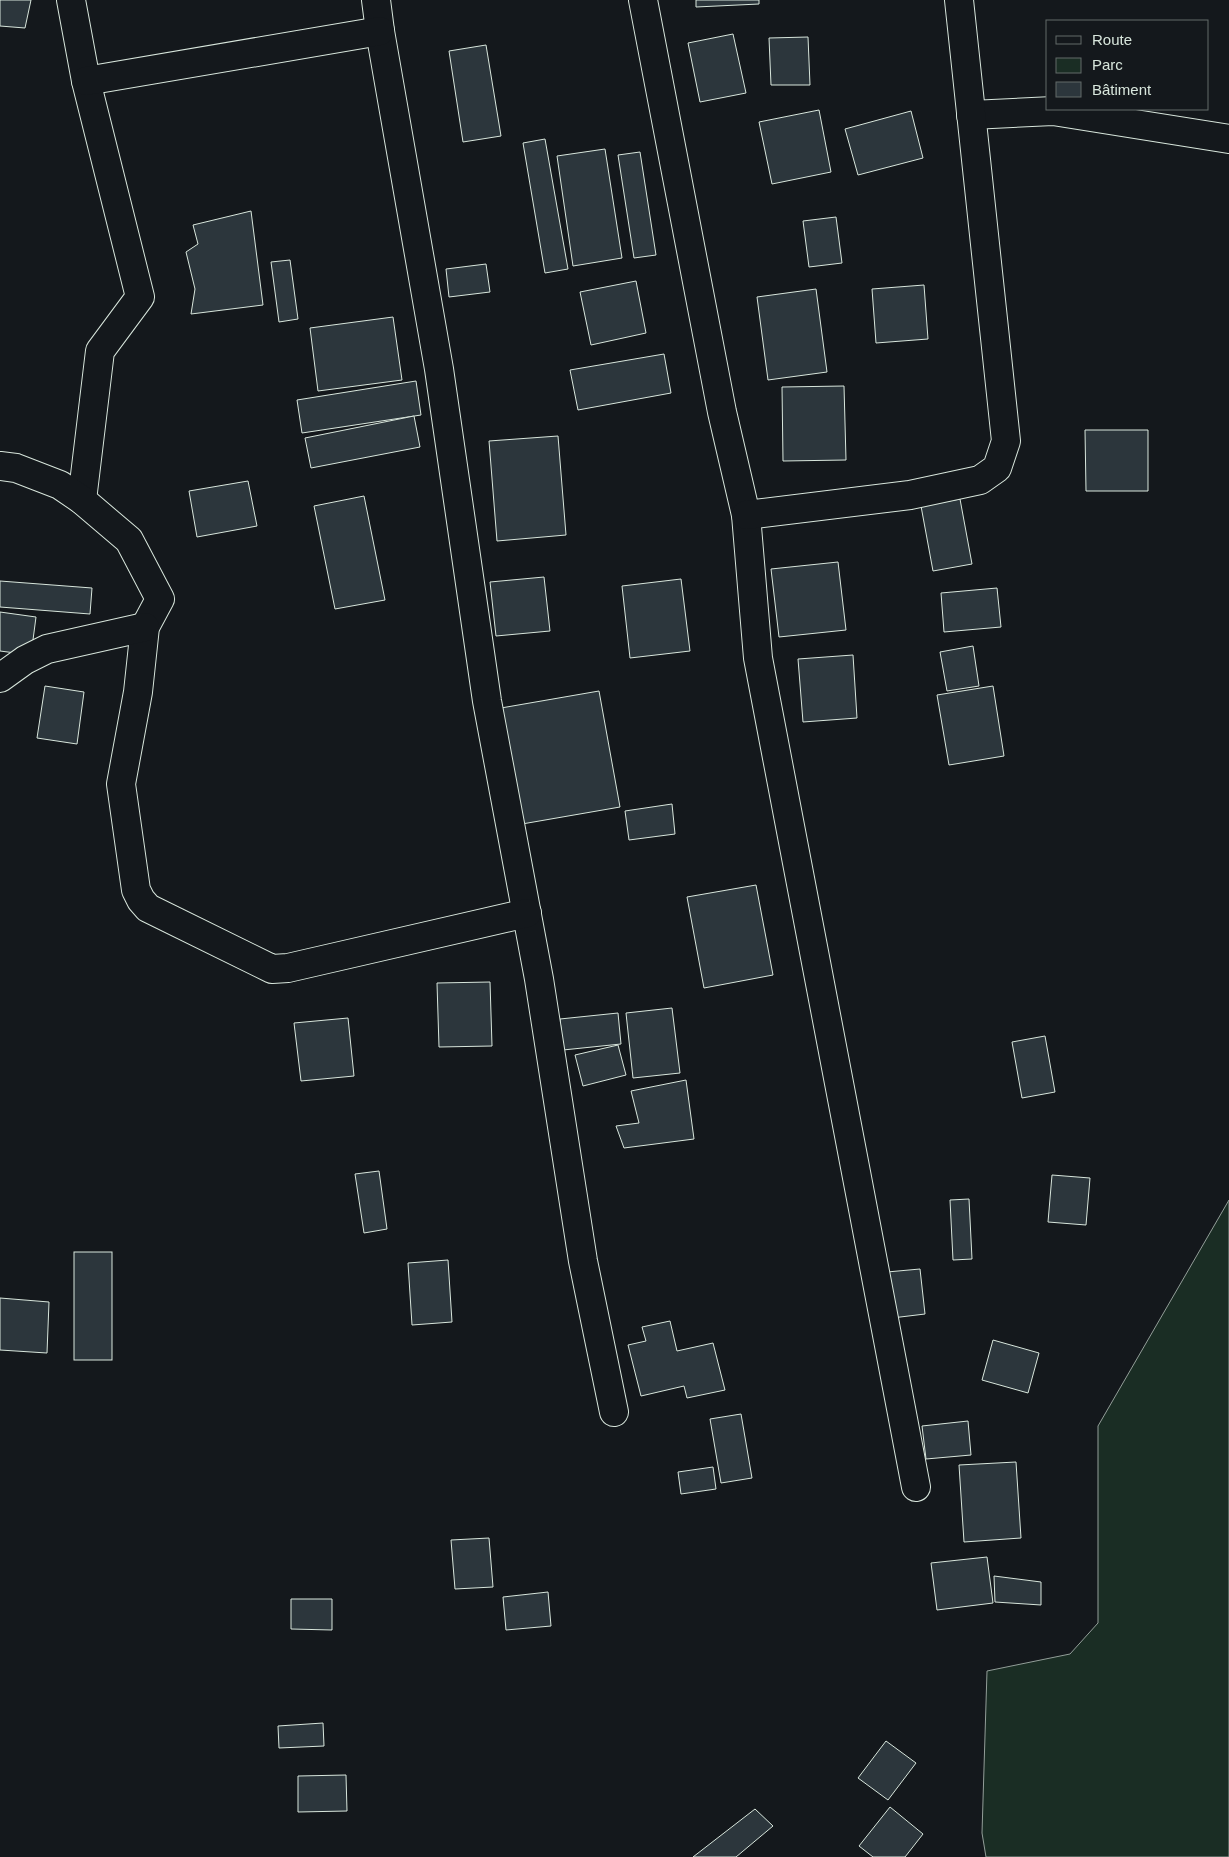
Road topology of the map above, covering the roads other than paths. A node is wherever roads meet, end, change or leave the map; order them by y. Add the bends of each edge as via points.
1 (72, 0) edge
2 (376, 0) edge
3 (643, 0) edge
4 (959, 0) edge
5 (380, 31) junction
6 (86, 81) junction
7 (971, 115) junction
8 (1229, 140) edge
9 (0, 466) edge
10 (82, 500) junction
11 (746, 515) junction
12 (145, 627) junction
13 (0, 678) edge
14 (527, 913) junction
15 (614, 1412) dead end
16 (916, 1487) dead end

1 - 6 street
2 - 5 street
3 - 11 street via 722,412
4 - 7 street
5 - 6 street
5 - 14 street via 439,368 487,701
6 - 10 street via 140,297 100,351
7 - 8 street via 1053,111
7 - 11 street via 1006,440 997,468 980,480 910,495
9 - 10 street via 16,468 60,485
10 - 12 street via 130,540 160,598
11 - 16 street via 758,658
12 - 13 street via 48,649
12 - 14 street via 138,692 121,784 136,890 148,908 272,969
14 - 15 street via 583,1261

